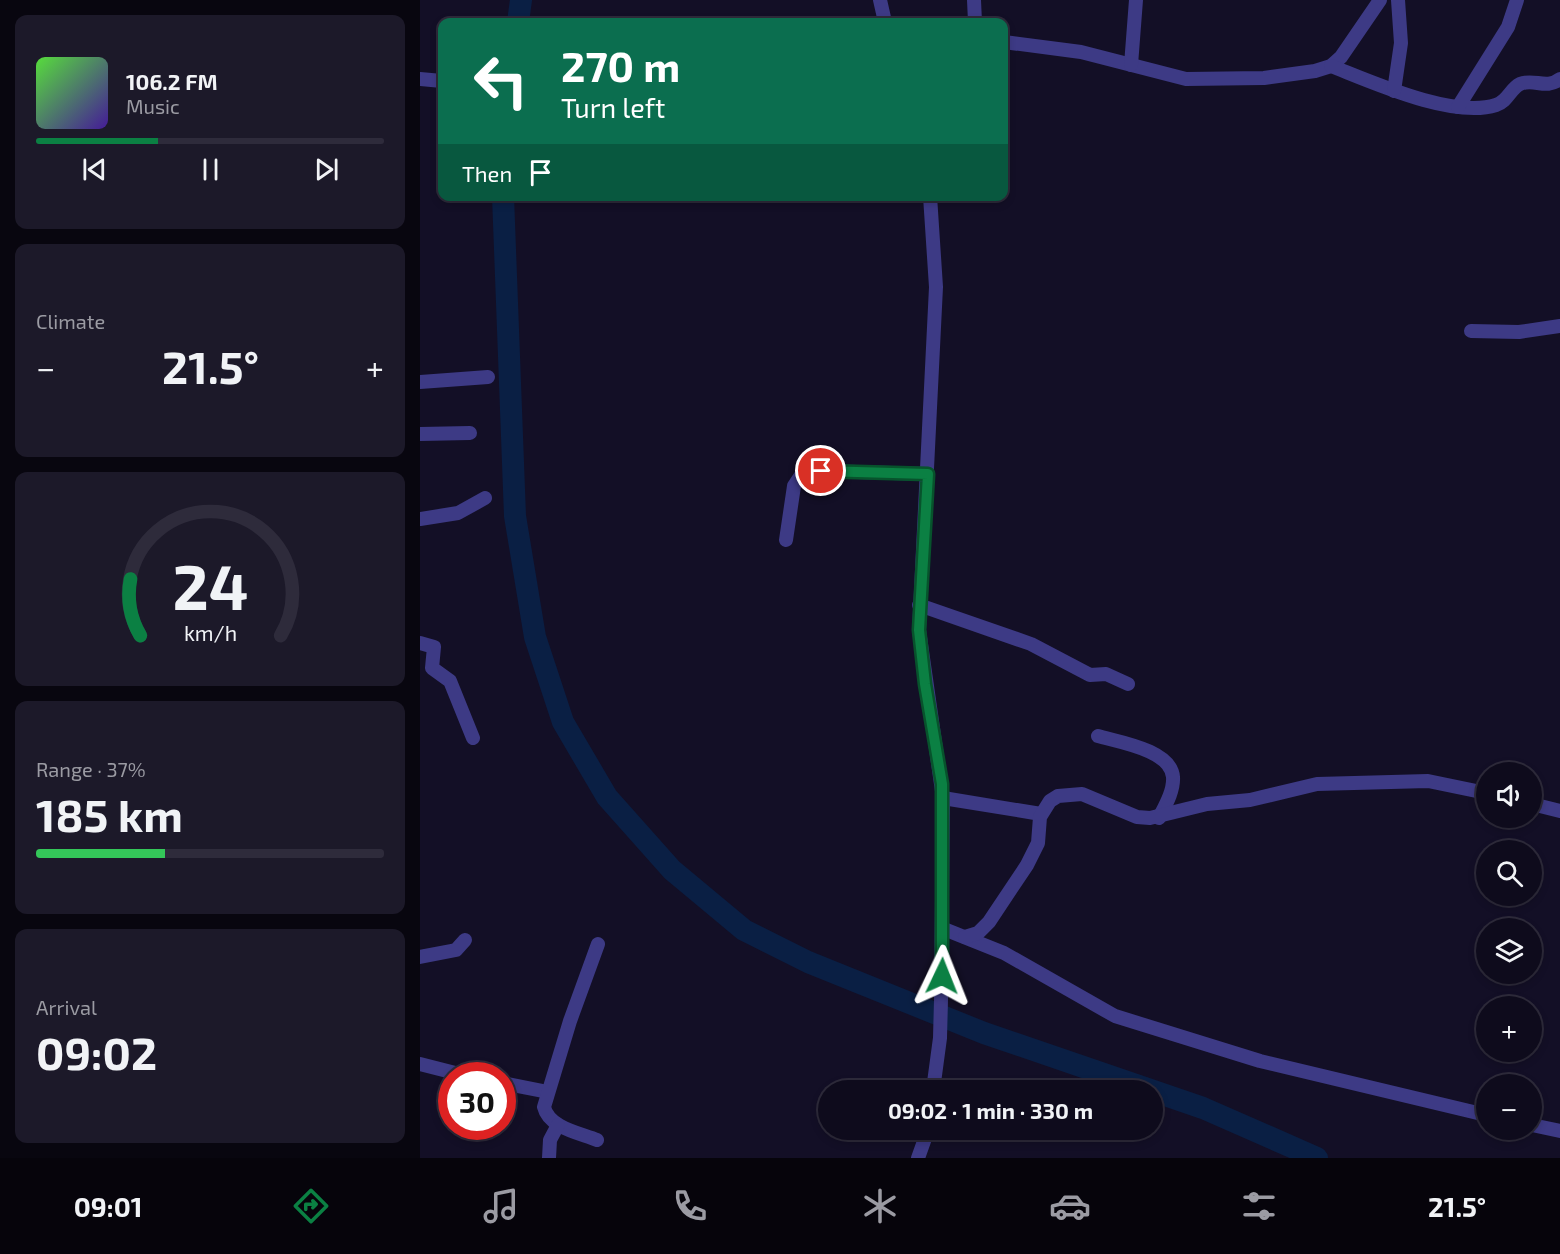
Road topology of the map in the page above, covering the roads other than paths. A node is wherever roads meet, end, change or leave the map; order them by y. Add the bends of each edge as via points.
1 (880, 0) edge
2 (974, 0) edge
3 (1136, 0) edge
4 (1380, 0) edge
5 (1398, 0) edge
6 (1517, 0) edge
7 (884, 18) edge
8 (975, 18) edge
9 (1008, 43) edge
10 (1131, 65) junction
11 (1331, 66) junction
12 (420, 79) edge
13 (1560, 79) edge
14 (438, 81) edge
15 (1394, 91) junction
16 (1458, 107) junction
17 (930, 201) edge
18 (1560, 326) edge
19 (1471, 331) dead end
20 (488, 377) dead end
21 (420, 382) edge
22 (470, 433) dead end
23 (420, 434) edge
24 (928, 474) junction
25 (485, 498) dead end
26 (420, 519) edge
27 (786, 540) dead end
28 (919, 605) junction
29 (420, 644) edge
30 (1128, 684) dead end
31 (1098, 736) dead end
32 (473, 738) dead end
33 (1476, 791) edge
34 (943, 798) junction
35 (1542, 806) edge
36 (1560, 811) edge
37 (1041, 814) junction
38 (1159, 818) junction
39 (944, 929) junction
40 (965, 937) junction
41 (465, 940) dead end
42 (598, 944) dead end
43 (420, 957) edge
44 (420, 1064) edge
45 (438, 1069) edge
46 (934, 1080) edge
47 (516, 1086) edge
48 (548, 1092) junction
49 (1476, 1113) edge
50 (558, 1125) junction
51 (1542, 1127) edge
52 (1560, 1131) edge
53 (597, 1140) dead end
54 (924, 1140) edge
55 (549, 1158) edge
56 (918, 1158) edge

1 - 7 street
2 - 8 street
3 - 10 street
4 - 11 street
5 - 15 street via 1401,43
6 - 16 street via 1509,27
9 - 10 street via 1081,52
10 - 11 street via 1209,81 1315,71
11 - 15 street
12 - 14 street
13 - 16 street via 1547,85 1524,83 1500,104
15 - 16 street
17 - 24 street via 936,287
18 - 19 street via 1519,332
20 - 21 street
22 - 23 street
24 - 27 street via 801,474 794,486
24 - 28 street
25 - 26 street via 458,513
28 - 30 street via 1031,644 1090,675 1106,674
28 - 34 street via 919,636
29 - 32 street via 434,647 432,668 450,681
31 - 38 street via 1152,751 1163,759 1173,781
33 - 38 street via 1428,781 1317,784 1250,800 1207,804
34 - 37 street
34 - 39 street
35 - 36 street
37 - 38 street via 1054,798 1075,794 1098,799 1137,817
37 - 40 street via 1038,843 1027,865 989,922 978,933
39 - 40 street
39 - 46 street
40 - 49 street via 1004,953 1115,1016 1135,1023 1260,1061
41 - 43 street via 456,950
42 - 48 street
44 - 45 street
47 - 48 street
48 - 50 street via 545,1111
50 - 53 street
50 - 55 street via 550,1140
51 - 52 street
54 - 56 street

